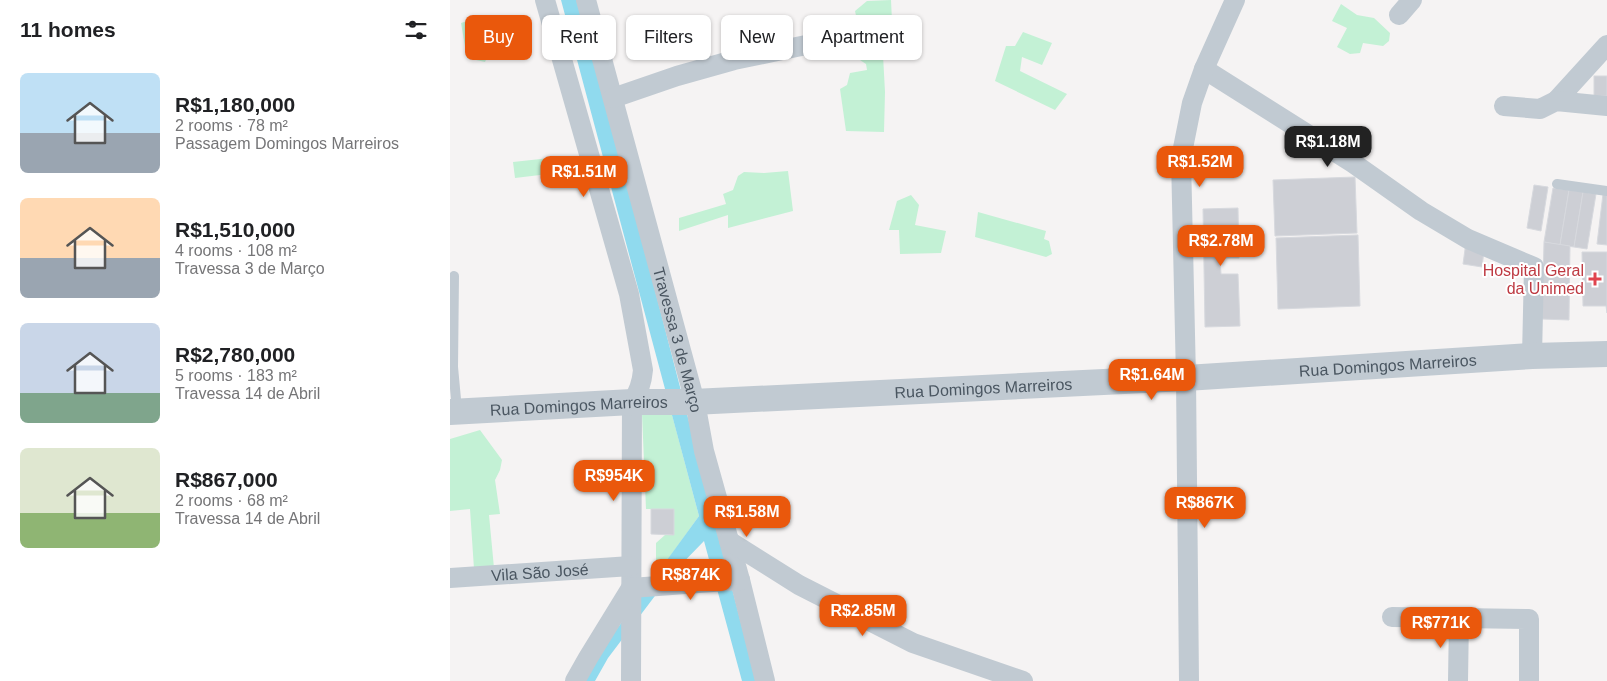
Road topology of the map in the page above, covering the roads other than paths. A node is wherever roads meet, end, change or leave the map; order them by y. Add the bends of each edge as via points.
1 (545, 0) edge
2 (586, 0) edge
3 (1235, 0) edge
4 (1607, 45) edge
5 (803, 46) edge
6 (1204, 69) junction
7 (613, 98) junction
8 (1556, 101) junction
9 (1504, 106) dead end
10 (1607, 106) edge
11 (1558, 184) dead end
12 (1607, 191) edge
13 (454, 276) dead end
14 (1607, 354) edge
15 (1532, 356) junction
16 (1186, 378) junction
17 (637, 402) junction
18 (694, 402) junction
19 (453, 411) edge
20 (729, 541) junction
21 (631, 566) junction
22 (450, 578) edge
23 (729, 580) junction
24 (643, 591) junction
25 (1392, 617) dead end
26 (1459, 618) junction
27 (631, 672) edge
28 (576, 681) edge
29 (765, 681) edge
30 (1023, 681) edge
31 (1189, 681) edge
32 (1458, 681) edge
33 (1529, 681) edge

1 - 17 street via 629,294 643,370
2 - 7 street, Travessa 3 de Março
3 - 6 street
4 - 8 street
5 - 7 street via 734,60
6 - 15 street via 1353,163 1421,211 1468,239 1534,267
6 - 16 street via 1192,103 1181,158
7 - 18 street, Travessa 3 de Março
8 - 9 street via 1540,109
8 - 10 street
11 - 12 lane
13 - 19 lane
14 - 15 street, Rua Domingos Marreiros
15 - 16 street, Rua Domingos Marreiros
16 - 18 street, Rua Domingos Marreiros
16 - 31 street
17 - 18 street, Rua Domingos Marreiros
17 - 19 street, Rua Domingos Marreiros
17 - 21 street
18 - 20 street, Travessa 3 de Março
20 - 23 street, Travessa 3 de Março
20 - 30 street via 800,585 913,643
21 - 22 street, Vila São José
21 - 24 street
23 - 24 street
23 - 29 street, Travessa 3 de Março
24 - 27 street
24 - 28 street via 588,658
25 - 26 street
26 - 32 street
26 - 33 street via 1529,619

